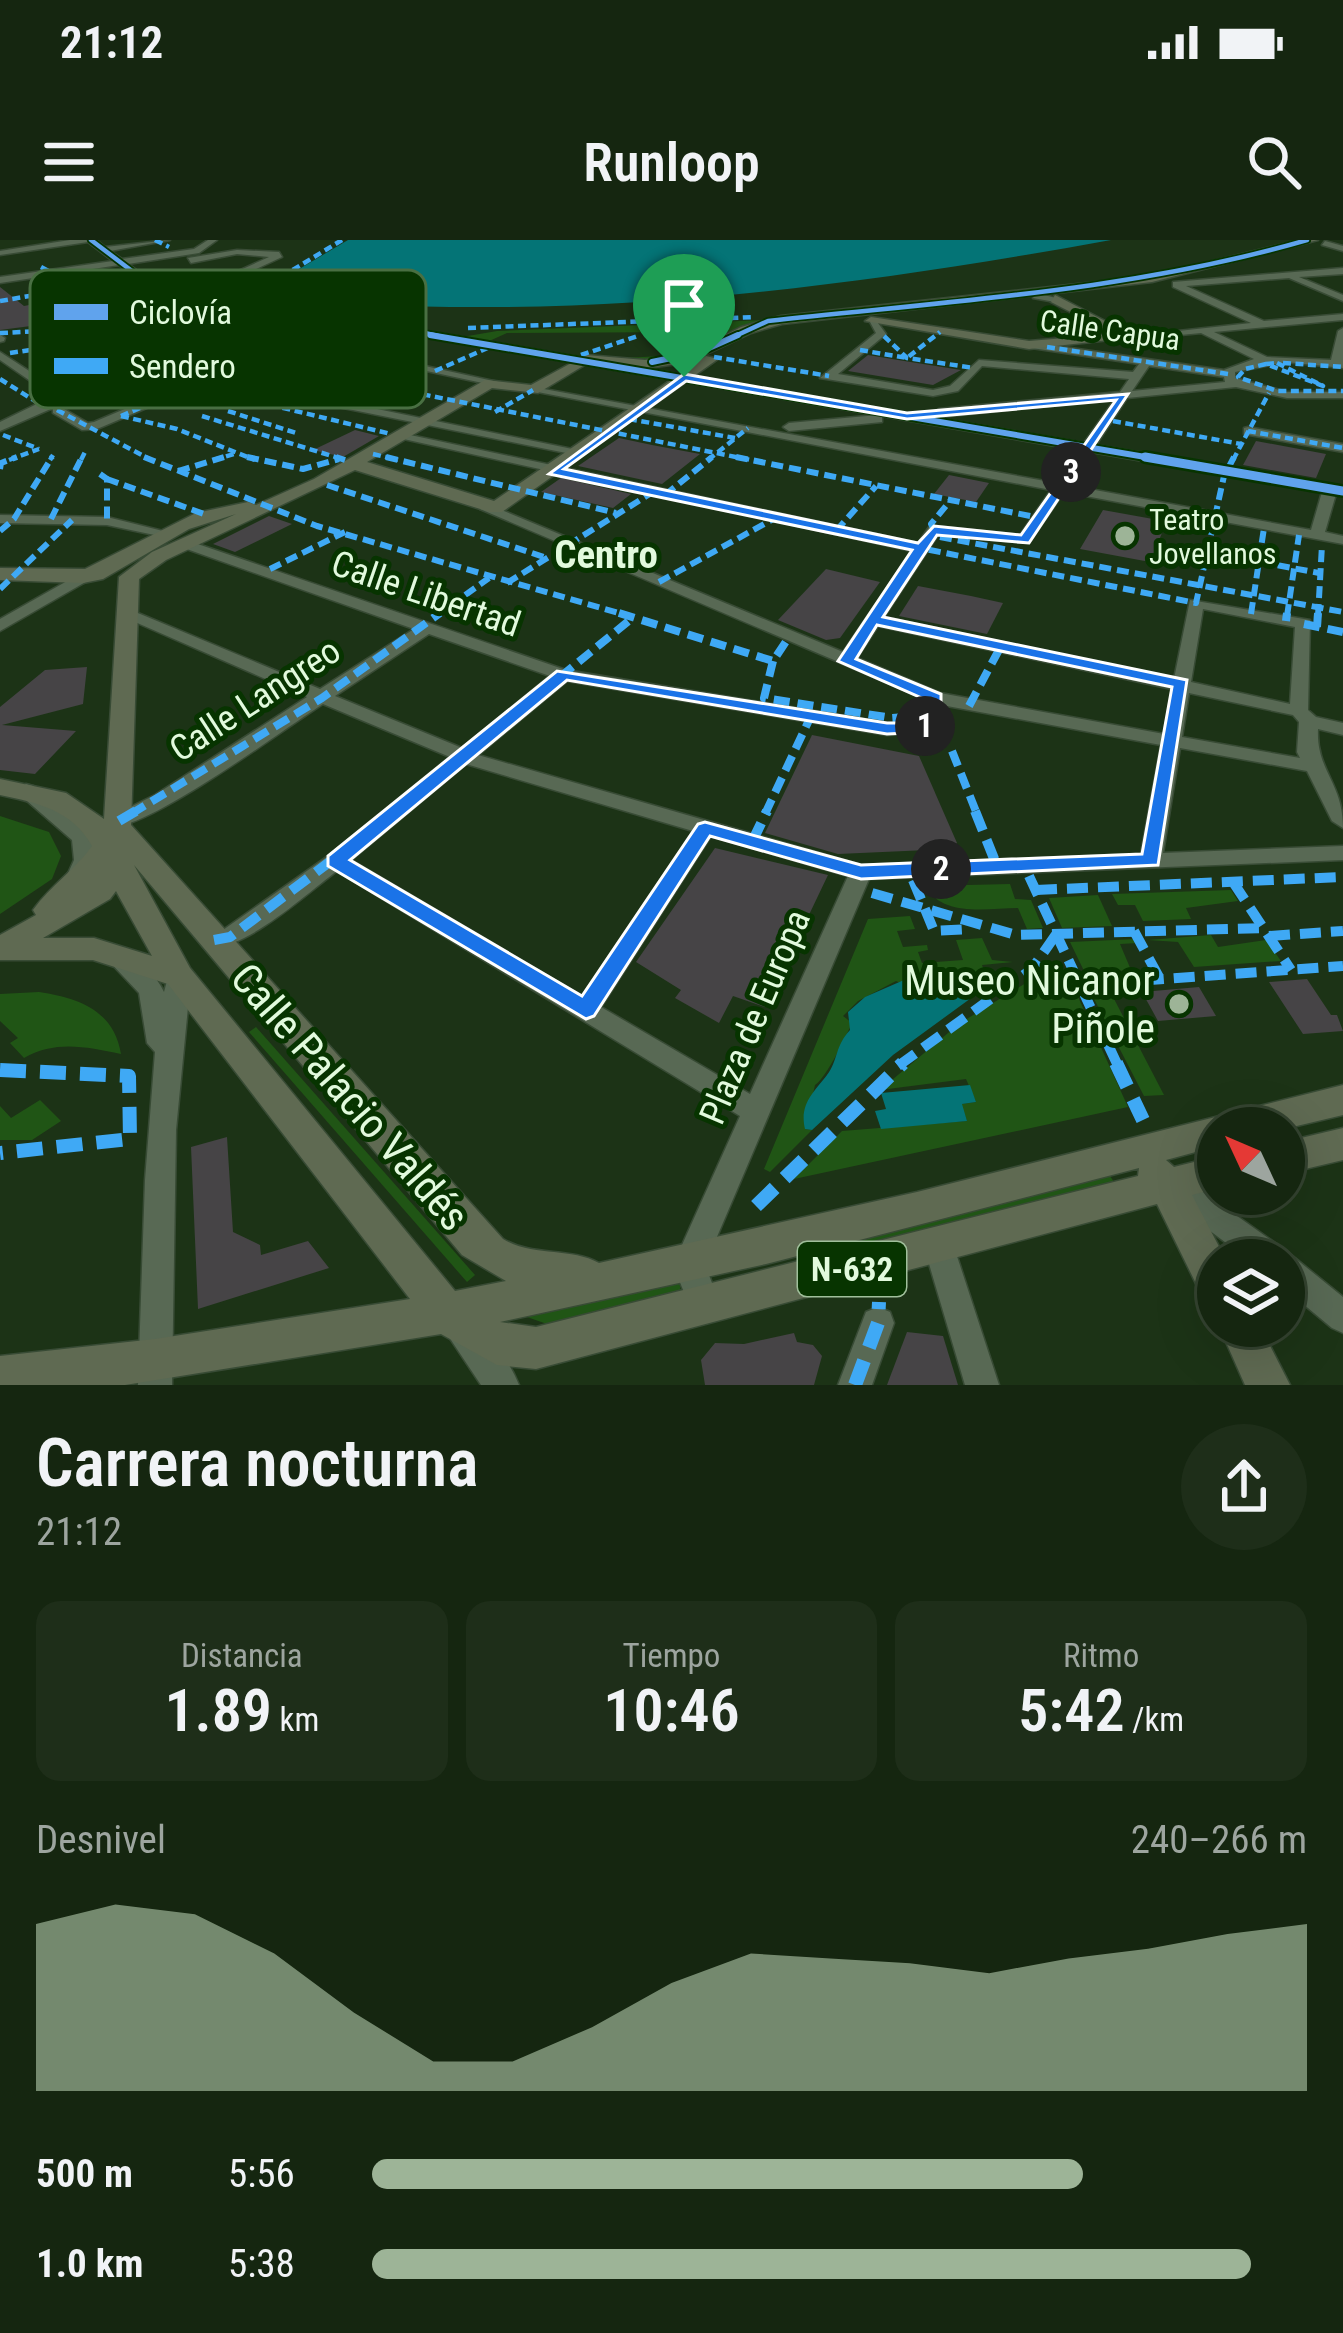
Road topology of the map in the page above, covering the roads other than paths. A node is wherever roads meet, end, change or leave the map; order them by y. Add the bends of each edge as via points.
1 (131, 240) edge
2 (166, 240) edge
3 (213, 240) edge
4 (234, 240) edge
5 (280, 240) edge
6 (1324, 241) edge
7 (99, 246) edge
8 (1343, 249) edge
9 (264, 252) junction
10 (0, 253) edge
11 (219, 255) junction
12 (130, 265) junction
13 (76, 270) edge
14 (135, 270) edge
15 (248, 270) edge
16 (1343, 271) edge
17 (30, 274) edge
18 (1286, 276) junction
19 (0, 277) edge
20 (1195, 280) junction
21 (1165, 282) junction
22 (1036, 296) junction
23 (1343, 298) edge
24 (1055, 299) junction
25 (854, 315) junction
26 (1343, 317) edge
27 (874, 322) junction
28 (1263, 325) junction
29 (1202, 330) junction
30 (1343, 331) edge
31 (426, 333) edge
32 (1129, 337) junction
33 (498, 344) junction
34 (1048, 346) junction
35 (0, 355) edge
36 (586, 359) junction
37 (1267, 361) junction
38 (1146, 362) junction
39 (664, 363) junction
40 (1339, 364) edge
41 (1030, 368) junction
42 (426, 369) edge
43 (435, 371) junction
44 (30, 373) edge
45 (829, 376) junction
46 (1137, 376) junction
47 (684, 377) junction
48 (1232, 379) junction
49 (493, 382) junction
50 (533, 390) junction
51 (1124, 396) junction
52 (1341, 396) edge
53 (802, 398) junction
54 (47, 408) edge
55 (64, 408) edge
56 (134, 408) edge
57 (370, 408) edge
58 (998, 408) junction
59 (642, 409) junction
60 (907, 416) junction
61 (426, 419) junction
62 (0, 430) edge
63 (759, 430) junction
64 (1248, 431) dead end
65 (396, 436) junction
66 (1088, 447) junction
67 (1343, 448) edge
68 (581, 452) junction
69 (349, 470) junction
70 (554, 471) junction
71 (1061, 487) junction
72 (1336, 490) edge
73 (487, 509) junction
74 (0, 519) edge
75 (222, 519) junction
76 (163, 534) junction
77 (1317, 535) junction
78 (1343, 540) edge
79 (185, 545) junction
80 (920, 548) junction
81 (130, 568) junction
82 (0, 574) edge
83 (83, 577) junction
84 (127, 615) junction
85 (873, 620) junction
86 (0, 626) edge
87 (425, 629) junction
88 (846, 661) junction
89 (563, 675) junction
90 (1181, 684) junction
91 (322, 698) junction
92 (935, 698) junction
93 (1304, 716) junction
94 (1343, 728) edge
95 (1170, 742) junction
96 (465, 756) junction
97 (1316, 767) junction
98 (13, 789) edge
99 (1343, 821) edge
100 (705, 829) junction
101 (115, 842) junction
102 (1343, 853) edge
103 (1151, 860) junction
104 (336, 861) junction
105 (861, 872) junction
106 (66, 896) junction
107 (214, 940) junction
108 (0, 948) edge
109 (112, 955) junction
110 (179, 976) junction
111 (586, 1010) junction
112 (162, 1067) junction
113 (1343, 1100) edge
114 (1305, 1109) edge
115 (757, 1112) junction
116 (1197, 1137) edge
117 (1343, 1144) edge
118 (1305, 1153) edge
119 (1127, 1155) junction
120 (1197, 1176) edge
121 (1166, 1183) junction
122 (1226, 1215) edge
123 (1231, 1223) junction
124 (1250, 1239) edge
125 (1197, 1244) edge
126 (939, 1247) junction
127 (689, 1265) junction
128 (622, 1277) junction
129 (1305, 1285) edge
130 (705, 1306) junction
131 (448, 1315) junction
132 (1343, 1317) edge
133 (878, 1323) dead end
134 (1249, 1347) edge
135 (156, 1371) edge
136 (0, 1378) edge
137 (502, 1385) edge
138 (855, 1385) edge
139 (982, 1385) edge
140 (1268, 1385) edge

1 - 7 street
2 - 7 street
3 - 7 street
3 - 12 street
4 - 11 street
5 - 9 street
6 - 8 street
6 - 20 main road
6 - 21 main road
7 - 10 street
7 - 12 street
7 - 19 street
9 - 11 street
9 - 15 street via 280,255
11 - 12 street
12 - 13 street
12 - 14 street
16 - 18 street
17 - 19 street
18 - 20 street
18 - 23 street
20 - 21 main road
21 - 22 main road
21 - 24 main road
21 - 28 street
22 - 24 street
22 - 25 main road
24 - 32 main road
25 - 27 main road, Calle Capua
25 - 39 main road via 764,324
25 - 47 main road via 751,332
26 - 28 street
27 - 34 main road, Calle Capua
27 - 45 street via 884,331
28 - 29 street
29 - 32 street
29 - 37 street
30 - 40 street
31 - 33 street
32 - 34 main road, Calle Capua
33 - 36 street
33 - 43 street
34 - 38 street, Calle Capua
34 - 41 street
35 - 44 street
36 - 39 main road
36 - 47 street
36 - 50 main road
37 - 40 street
37 - 48 street
38 - 46 street
38 - 48 street, Calle Capua
39 - 47 main road
41 - 45 street via 979,363 954,389 933,392
41 - 46 street
41 - 58 street
42 - 43 street
43 - 49 street
45 - 53 street
46 - 51 street
47 - 53 street
47 - 59 main road
48 - 51 street
48 - 52 street via 1287,395
49 - 50 main road
49 - 61 main road
50 - 59 street
51 - 58 street
51 - 66 street
53 - 60 street
54 - 62 street
55 - 56 street via 86,427
57 - 61 street
58 - 60 street
59 - 63 street
59 - 68 main road
60 - 63 street
60 - 66 street
61 - 65 main road
61 - 68 street
63 - 71 street
64 - 67 street
65 - 69 main road
65 - 70 street
66 - 71 street
66 - 72 street
68 - 70 main road
69 - 73 main road
69 - 75 main road
70 - 73 main road
70 - 80 street
71 - 77 street
71 - 80 street via 1024,540 934,530
72 - 77 street
73 - 88 street
74 - 76 street via 106,521
75 - 76 main road
75 - 79 main road
76 - 79 main road via 163,544
76 - 81 main road
77 - 78 street
79 - 81 main road
79 - 87 street, Calle Libertad
80 - 85 street
81 - 83 main road
81 - 84 main road
82 - 83 main road
83 - 86 street
84 - 91 street
84 - 101 main road
85 - 88 street
85 - 90 street
87 - 89 street, Calle Libertad
87 - 91 street, Calle Langreo
88 - 92 street
89 - 92 street, Calle Libertad via 907,730 928,724
89 - 96 street
90 - 93 street
90 - 93 street via 1196,603 1304,624
90 - 95 street
91 - 96 street
91 - 101 street, Calle Langreo
92 - 95 street
93 - 94 street
93 - 97 street
95 - 97 street
95 - 103 street
96 - 100 street
96 - 104 street
97 - 99 street
98 - 101 main road via 79,809
98 - 106 street via 82,838 85,860
100 - 105 street
100 - 111 street
101 - 106 main road
101 - 107 main road, Calle Palacio Valdés
101 - 108 main road via 80,907
101 - 110 main road, Calle Palacio Valdés
102 - 103 street
103 - 105 street
104 - 107 street via 230,937
104 - 111 street
105 - 115 street, Plaza de Europa
106 - 108 main road
107 - 128 main road, Calle Palacio Valdés via 500,1264
108 - 109 main road
109 - 110 main road
109 - 112 street via 151,989
110 - 112 street
110 - 131 main road, Calle Palacio Valdés
111 - 115 street
112 - 135 street
113 - 114 main road
115 - 127 street, Plaza de Europa
116 - 119 main road, N-632
117 - 118 main road
119 - 121 main road
119 - 127 main road, N-632
120 - 121 main road, N-632
121 - 123 street
121 - 125 main road
121 - 126 main road, N-632
122 - 123 street
123 - 124 street
126 - 130 main road, N-632
126 - 139 street
127 - 128 main road, N-632
127 - 130 street
128 - 131 main road, N-632
129 - 132 street
130 - 131 main road, N-632 via 536,1348 497,1344
131 - 135 main road
131 - 137 street
133 - 138 street
134 - 140 main road
135 - 136 main road

